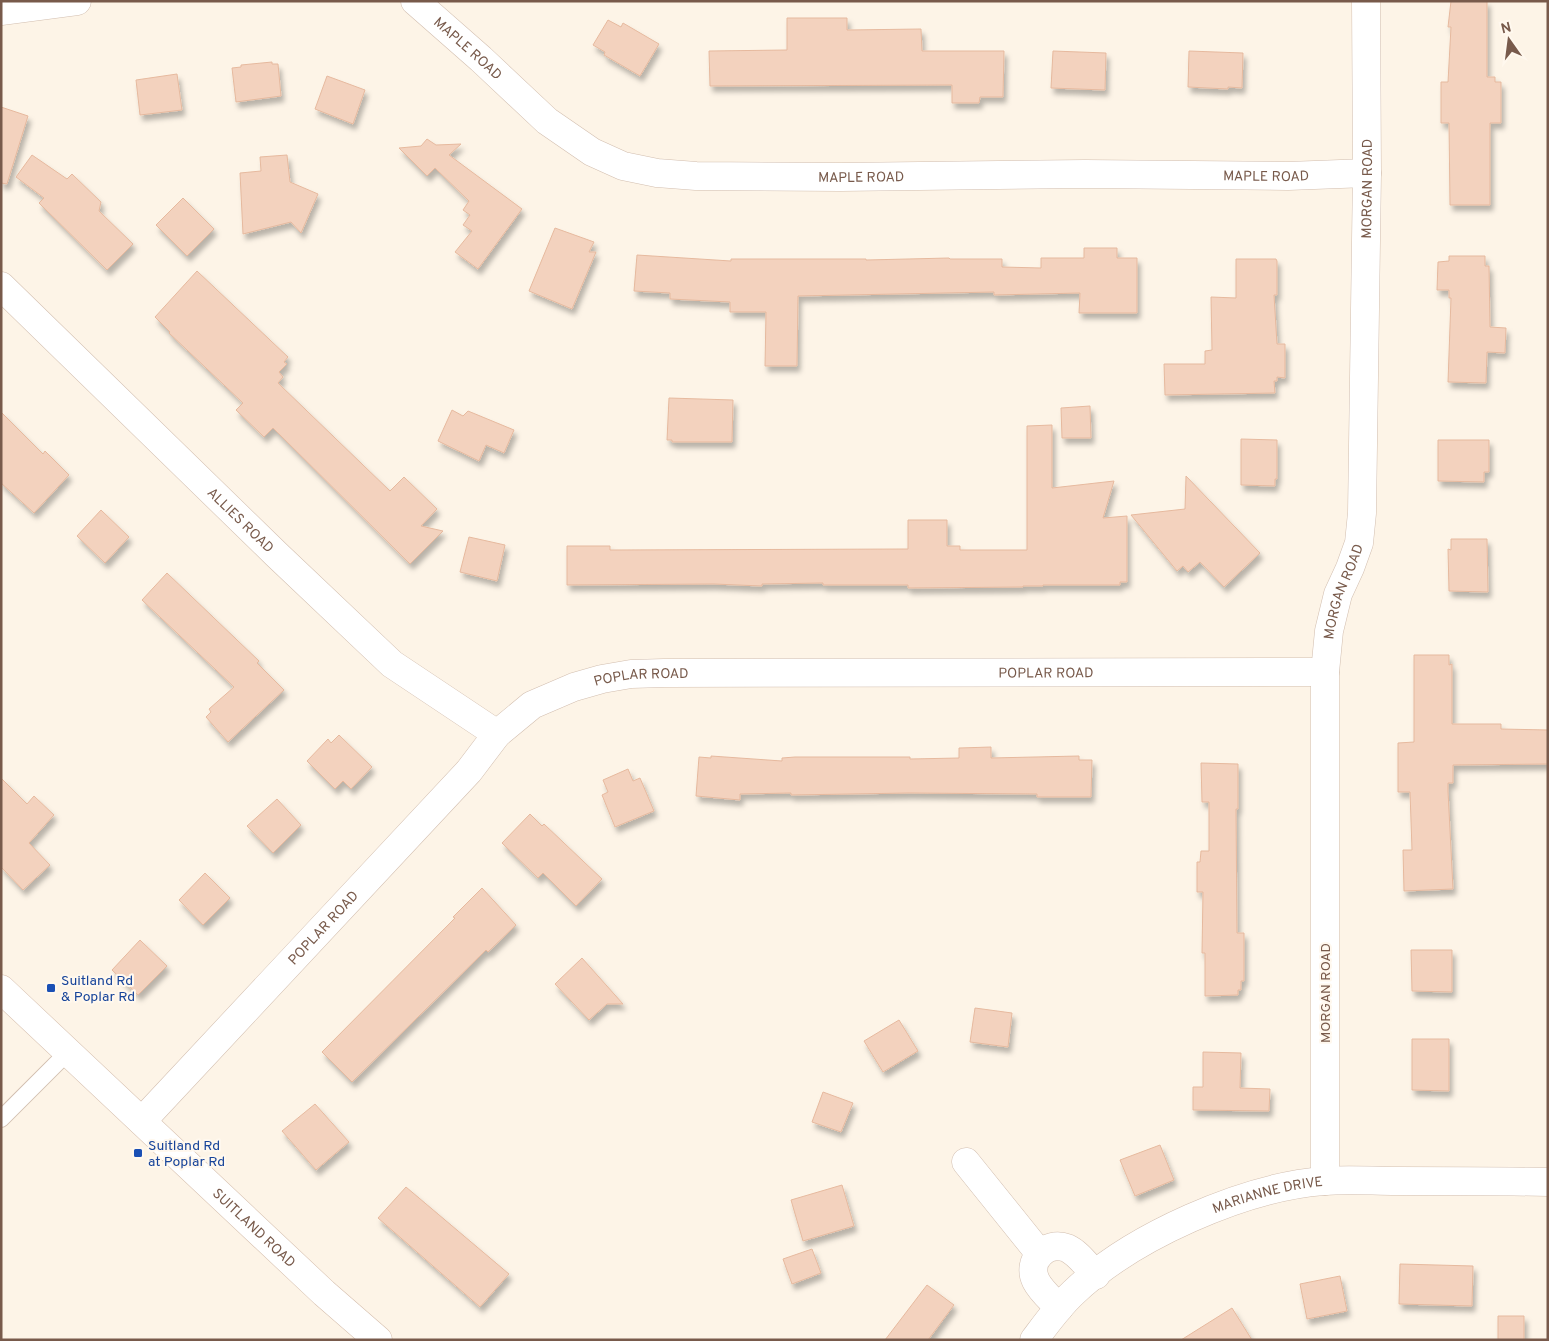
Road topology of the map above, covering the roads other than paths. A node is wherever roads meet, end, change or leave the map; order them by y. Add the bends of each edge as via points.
1 (77, 1) edge
2 (1366, 1) edge
3 (413, 2) edge
4 (1, 11) edge
5 (1367, 173) junction
6 (1, 286) edge
7 (1325, 672) junction
8 (497, 734) junction
9 (1, 989) edge
10 (68, 1052) junction
11 (1, 1119) edge
12 (142, 1120) junction
13 (966, 1162) dead end
14 (1325, 1181) junction
15 (1548, 1182) edge
16 (1040, 1254) junction
17 (1096, 1275) junction
18 (1059, 1308) junction
19 (378, 1340) edge
20 (1034, 1340) edge

1 - 4 street
2 - 5 street, MORGAN ROAD
3 - 5 street, MAPLE ROAD via 481,59 547,121 592,152 623,166 657,173 841,177
5 - 7 street, MORGAN ROAD via 1362,513 1359,543 1338,594 1329,631
6 - 8 street, ALLIES ROAD via 392,664
7 - 8 street, POPLAR ROAD via 631,674 574,686 532,705
7 - 14 street, MORGAN ROAD
8 - 12 street, POPLAR ROAD via 469,772
9 - 10 street, SUITLAND ROAD
10 - 11 lane
10 - 12 street, SUITLAND ROAD
12 - 19 street, SUITLAND ROAD
13 - 16 street
14 - 15 street, MARIANNE DRIVE
14 - 17 street, MARIANNE DRIVE via 1288,1186 1216,1208 1154,1235
16 - 17 street via 1055,1246 1068,1248
16 - 18 street via 1034,1266 1035,1280
17 - 18 street, MARIANNE DRIVE
18 - 20 street, MARIANNE DRIVE

